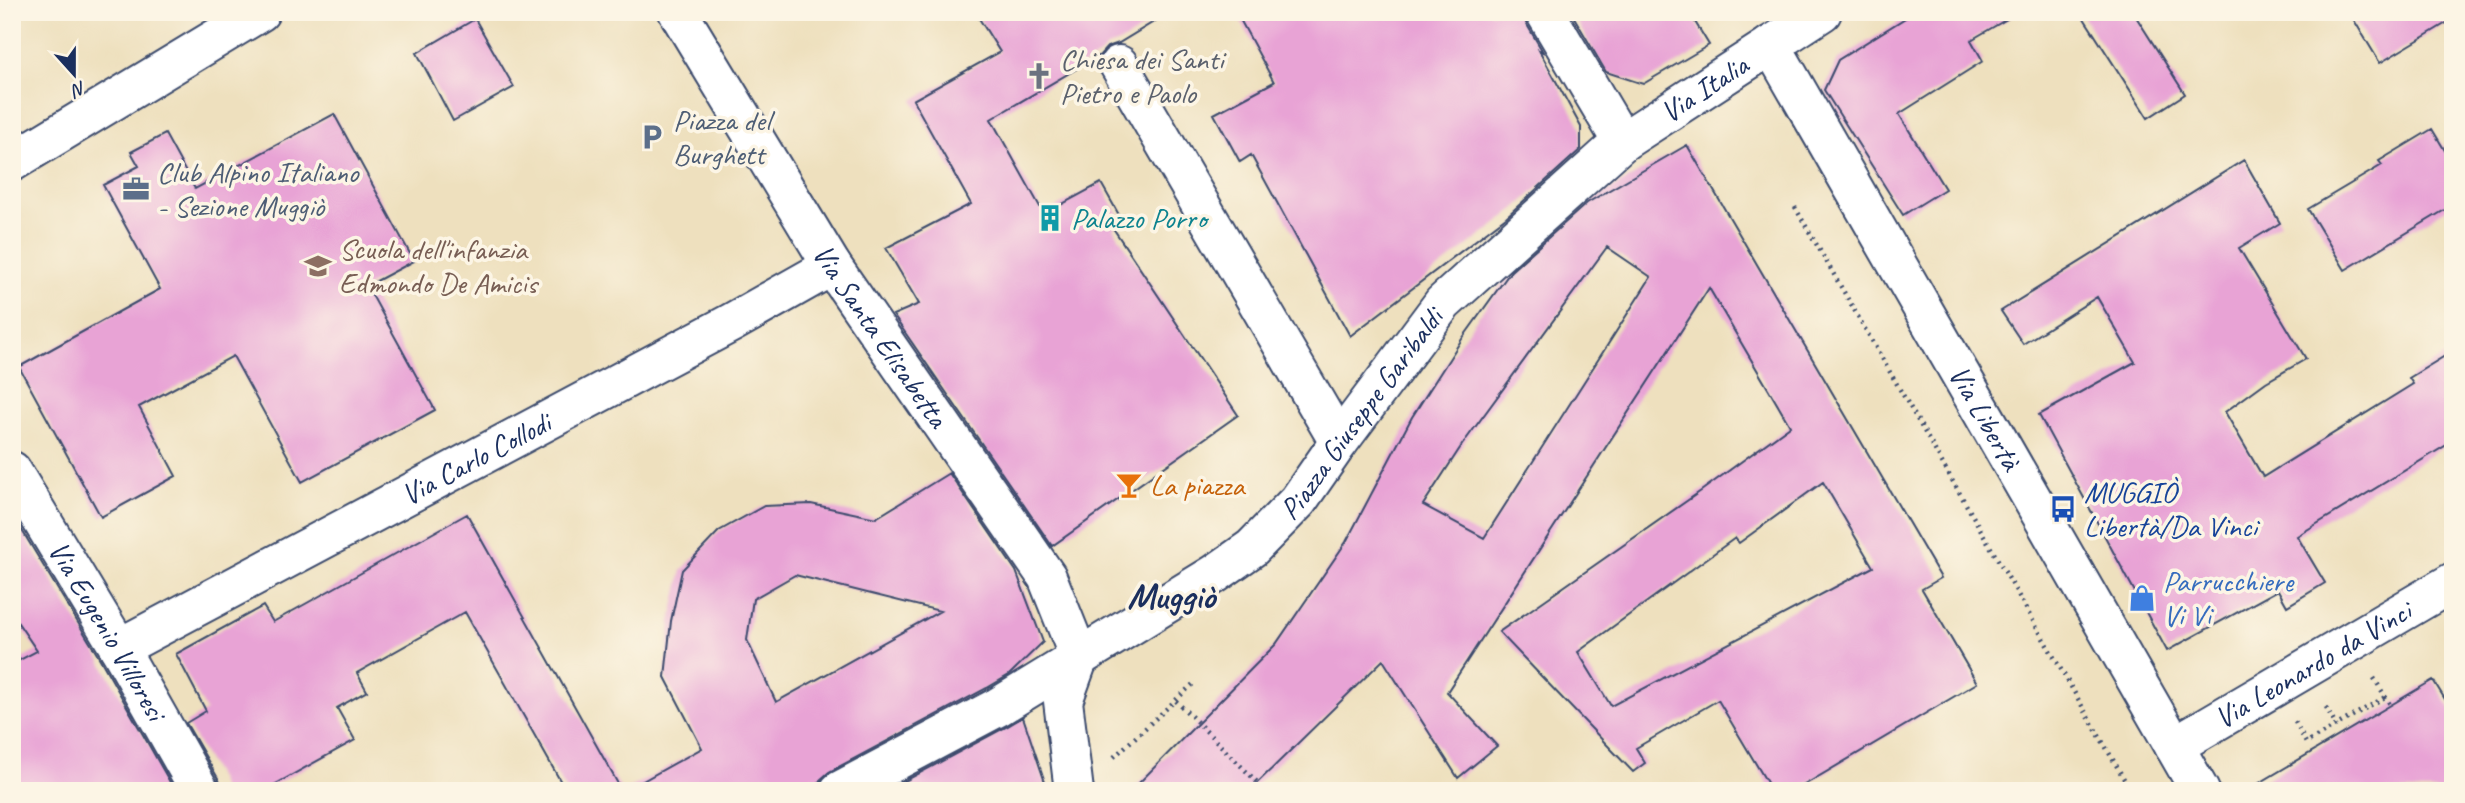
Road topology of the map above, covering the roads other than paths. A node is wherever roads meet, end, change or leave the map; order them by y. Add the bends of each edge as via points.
1 (260, 12) edge
2 (678, 12) edge
3 (1545, 12) edge
4 (1822, 12) edge
5 (1771, 45) junction
6 (1119, 65) dead end
7 (1622, 142) junction
8 (12, 162) edge
9 (832, 266) junction
10 (1339, 442) junction
11 (12, 471) edge
12 (2453, 582) edge
13 (119, 648) junction
14 (1079, 657) junction
15 (2174, 746) junction
16 (200, 791) edge
17 (839, 791) edge
18 (1074, 791) edge
19 (2200, 791) edge

1 - 8 street
2 - 9 street, Via Santa Elisabetta
3 - 7 street
4 - 5 street, Via Italia
5 - 7 street, Via Italia
5 - 15 street, Via Libertà
6 - 10 street
7 - 10 street, Piazza Giuseppe Garibaldi via 1443,303
9 - 13 street, Via Carlo Collodi
9 - 14 street, Via Santa Elisabetta via 1047,577
10 - 14 street, Piazza Giuseppe Garibaldi via 1298,501 1252,548
11 - 13 street, Via Eugenio Villoresi
12 - 15 street, Via Leonardo da Vinci
13 - 16 street, Via Eugenio Villoresi
14 - 17 street, Piazza Giuseppe Garibaldi
14 - 18 street via 1063,701
15 - 19 street, Via Libertà

